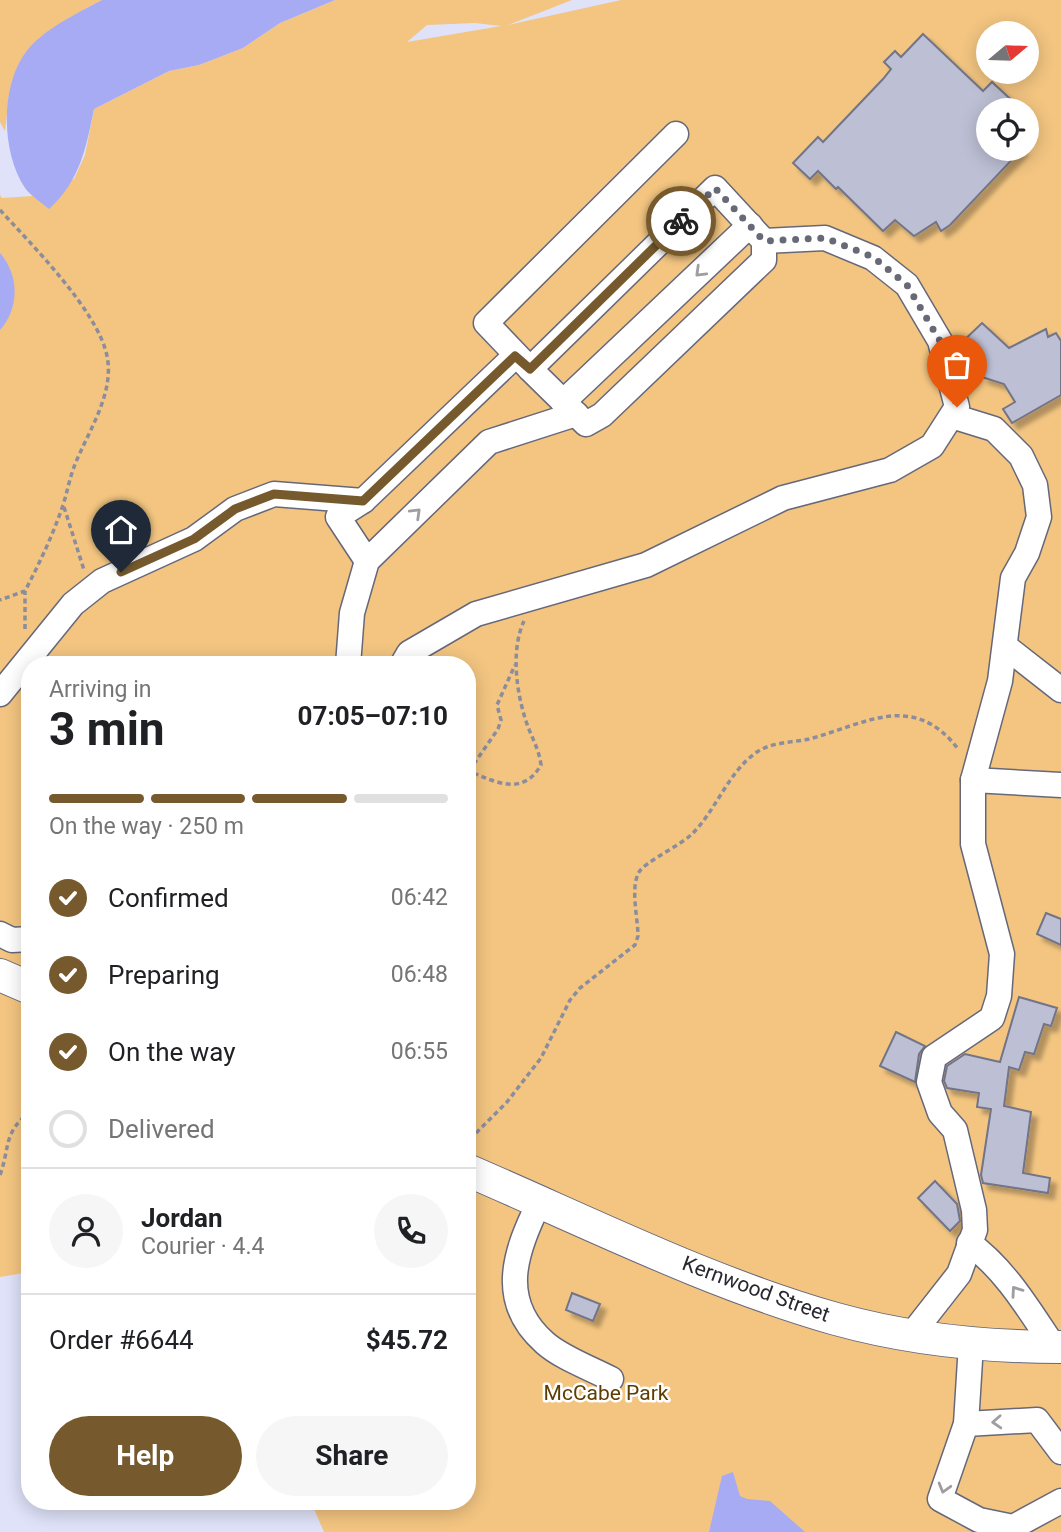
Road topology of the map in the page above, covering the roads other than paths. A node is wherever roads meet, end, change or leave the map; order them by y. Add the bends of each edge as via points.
1 (676, 134) dead end
2 (757, 233) junction
3 (522, 362) junction
4 (569, 408) junction
5 (951, 416) junction
6 (363, 501) junction
7 (367, 561) junction
8 (1006, 647) junction
9 (31, 656) edge
10 (349, 656) edge
11 (407, 656) edge
12 (21, 668) edge
13 (1061, 690) edge
14 (0, 694) edge
15 (969, 770) junction
16 (1061, 785) edge
17 (0, 934) edge
18 (21, 940) edge
19 (0, 975) edge
20 (21, 984) edge
21 (476, 1174) edge
22 (540, 1201) junction
23 (970, 1243) junction
24 (912, 1334) junction
25 (971, 1344) junction
26 (1058, 1347) edge
27 (611, 1379) dead end
28 (1049, 1420) edge
29 (966, 1424) junction
30 (1061, 1452) edge
31 (1061, 1501) edge

1 - 3 lane via 486,323
2 - 3 lane via 715,188
2 -> 4 lane
2 - 4 lane via 764,260 602,415 586,424
2 - 5 lane via 825,238 873,257 907,285 940,341 957,407
3 - 4 lane
3 - 6 lane
7 -> 4 lane via 489,442
5 - 8 lane via 994,429 1021,456 1035,485 1039,517 1013,578
5 - 11 lane via 932,446 890,470 783,498 646,565 476,614
6 - 7 lane via 338,517
6 - 9 lane via 274,494 235,509 194,539 102,581 74,604
7 - 10 lane via 352,612
8 - 13 lane
8 - 15 lane
12 - 14 lane
15 - 16 lane
15 - 23 lane via 973,844 1002,954 999,996 992,1018 934,1057 929,1082 959,1145 974,1210
17 - 18 lane
19 - 20 main road
21 - 22 main road, Kernwood Street
22 - 24 main road, Kernwood Street via 733,1284 836,1319
22 - 27 lane via 518,1257 514,1295 522,1319 546,1345
23 - 24 lane via 959,1274
26 -> 23 lane via 989,1257
24 - 25 main road, Kernwood Street
25 - 26 main road, Kernwood Street
25 - 29 lane
28 -> 29 lane
28 - 30 lane
29 -> 31 lane via 940,1499 979,1520 1013,1527

